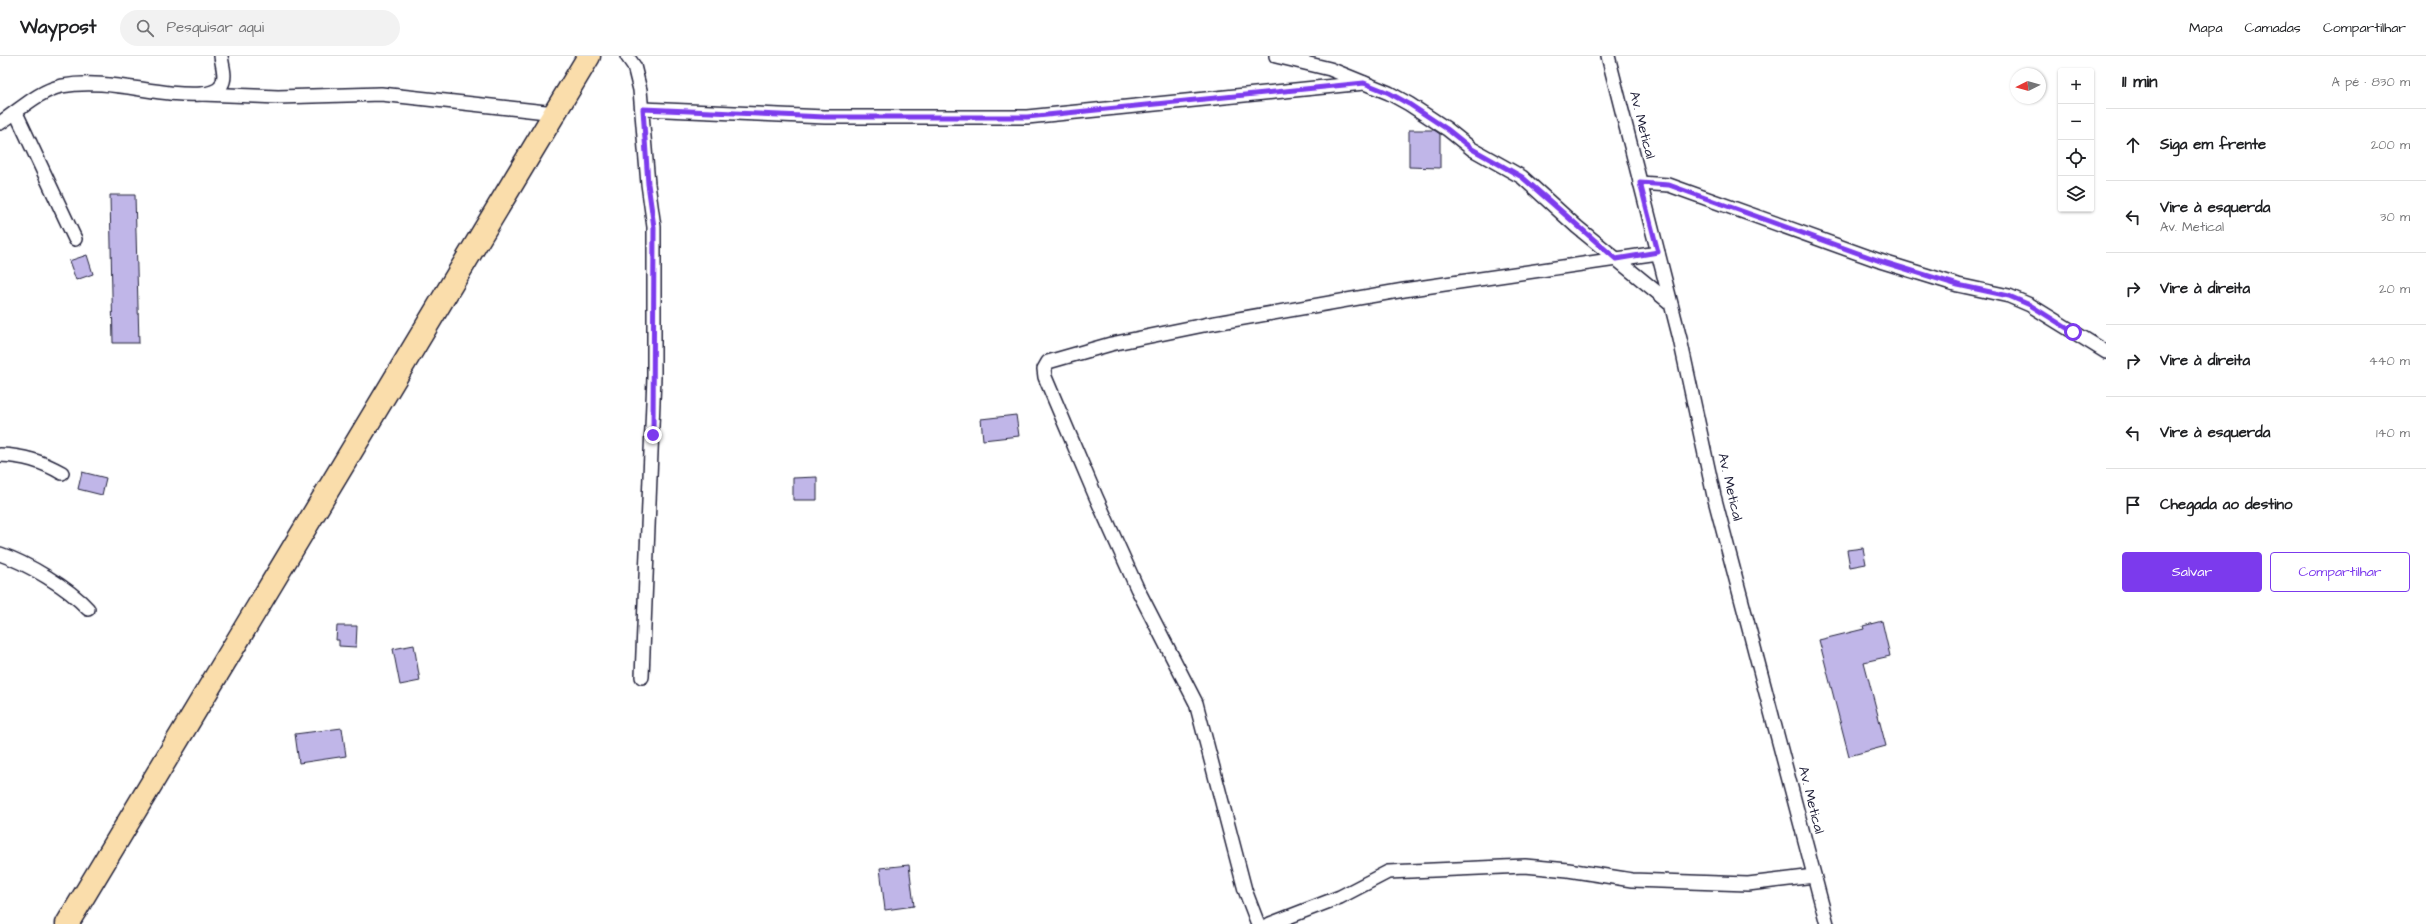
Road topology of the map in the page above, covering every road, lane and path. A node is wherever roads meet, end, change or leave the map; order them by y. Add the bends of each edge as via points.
1 (221, 56) edge
2 (589, 56) edge
3 (627, 56) edge
4 (1276, 56) edge
5 (1608, 56) edge
6 (1364, 83) junction
7 (202, 94) junction
8 (643, 109) junction
9 (16, 113) junction
10 (556, 114) junction
11 (0, 124) edge
12 (1640, 183) junction
13 (75, 240) dead end
14 (1658, 252) junction
15 (1616, 259) junction
16 (1669, 302) junction
17 (2106, 352) edge
18 (0, 455) edge
19 (62, 473) dead end
20 (0, 554) edge
21 (88, 609) dead end
22 (642, 677) dead end
23 (1814, 876) junction
24 (66, 924) edge
25 (1258, 924) edge
26 (1270, 924) edge
27 (1827, 924) edge

1 - 7 street via 224,76 221,87
2 - 10 highway
3 - 8 street via 636,72
4 - 6 street via 1330,69
5 - 12 street, Av. Metical
6 - 8 street via 1027,117 825,117
6 - 15 street via 1409,104 1472,149 1522,177
7 - 9 street via 76,84 48,90
7 - 10 street via 278,97 381,94
8 - 22 street via 654,227 654,377
9 - 11 street
9 - 13 street
10 - 24 highway
12 - 14 street, Av. Metical
12 - 17 street via 1669,185 1880,261 1958,285 2009,296 2030,305
14 - 15 street
14 - 16 street, Av. Metical
15 - 16 street
15 - 25 street via 1404,290 1204,325 1111,344 1048,362 1044,370 1045,377 1067,432 1137,588 1196,703 1245,890
16 - 23 street, Av. Metical via 1701,429 1714,496
18 - 19 street via 28,457
20 - 21 street via 48,579 80,600
23 - 26 street via 1726,884 1632,880 1525,866 1388,872 1340,897
23 - 27 street, Av. Metical

